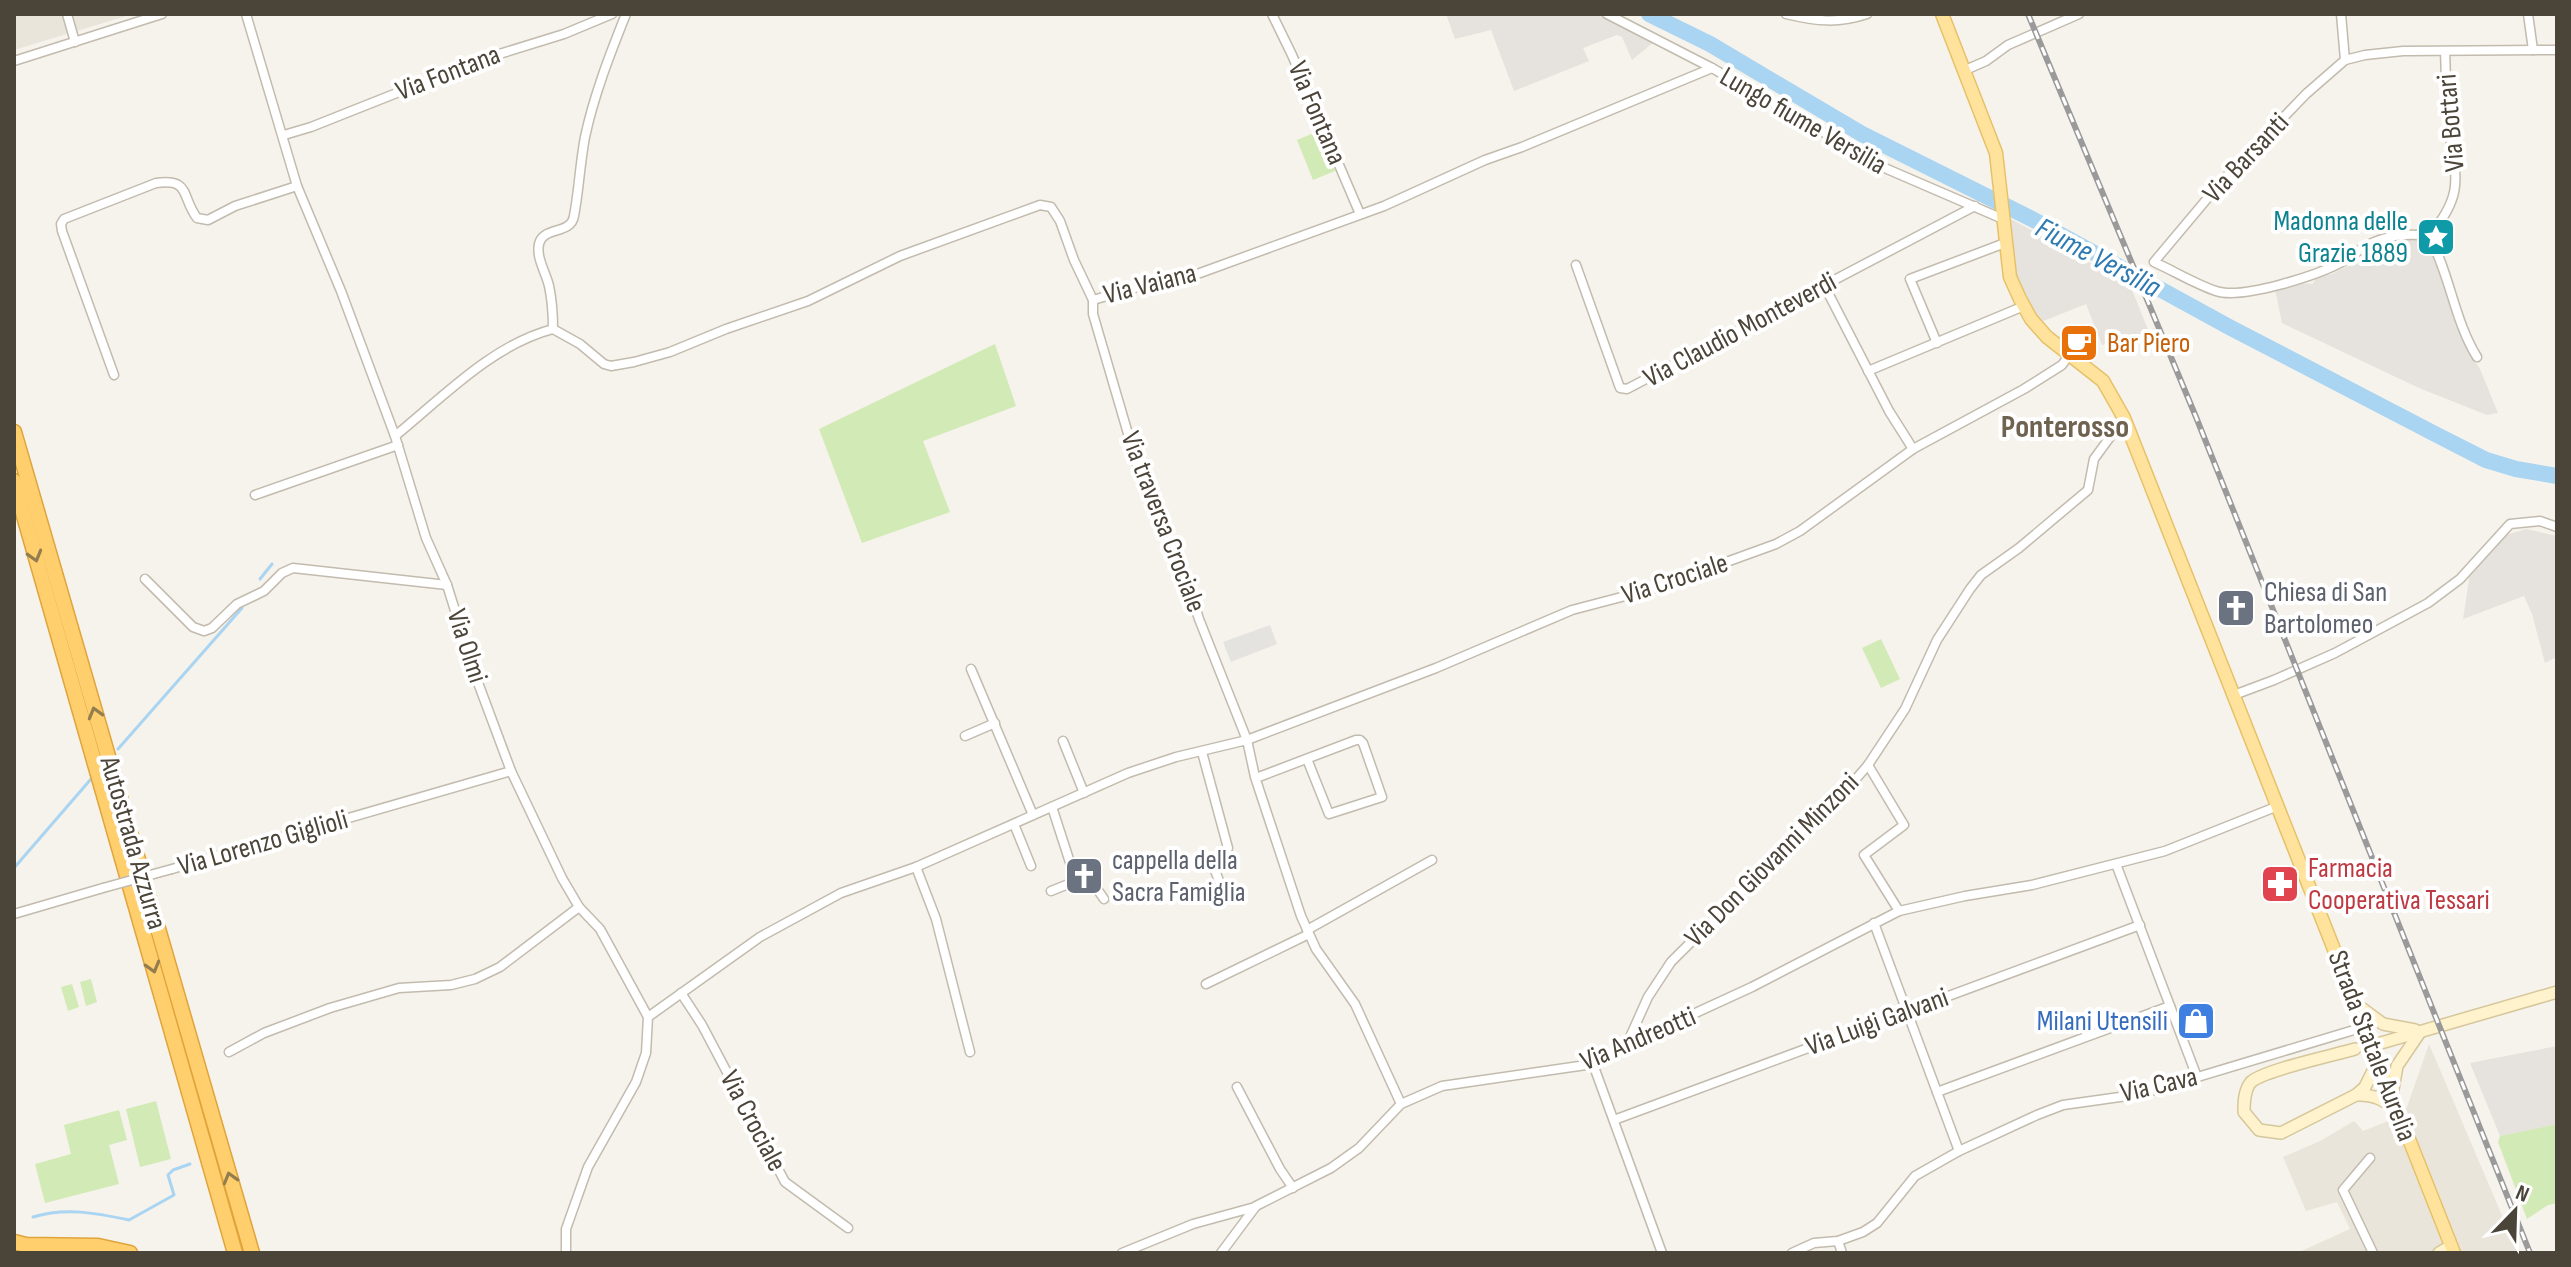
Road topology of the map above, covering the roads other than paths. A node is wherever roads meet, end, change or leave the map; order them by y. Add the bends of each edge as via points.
1 (67, 14) edge
2 (162, 14) edge
3 (246, 14) edge
4 (612, 14) edge
5 (626, 14) edge
6 (1272, 14) edge
7 (1607, 14) edge
8 (1786, 14) edge
9 (1867, 14) edge
10 (1942, 14) edge
11 (2079, 14) edge
12 (2341, 14) edge
13 (2528, 14) edge
14 (75, 42) junction
15 (2533, 50) junction
16 (2557, 50) edge
17 (2445, 51) junction
18 (2345, 60) junction
19 (14, 61) edge
20 (1712, 68) junction
21 (1963, 71) junction
22 (284, 135) junction
23 (297, 186) junction
24 (1975, 206) junction
25 (1360, 214) junction
26 (2003, 216) junction
27 (2429, 236) junction
28 (2005, 243) junction
29 (1576, 265) dead end
30 (1824, 285) junction
31 (1093, 300) junction
32 (2024, 306) junction
33 (553, 329) junction
34 (1937, 343) junction
35 (2070, 354) junction
36 (2477, 357) dead end
37 (1868, 371) junction
38 (114, 375) dead end
39 (2124, 418) junction
40 (14, 432) edge
41 (397, 440) junction
42 (1913, 449) junction
43 (14, 481) edge
44 (255, 495) dead end
45 (2557, 527) edge
46 (145, 579) dead end
47 (447, 585) junction
48 (971, 669) dead end
49 (2234, 695) junction
50 (995, 723) junction
51 (965, 736) dead end
52 (1247, 740) junction
53 (1063, 741) dead end
54 (1202, 752) junction
55 (1307, 759) junction
56 (1868, 765) junction
57 (511, 771) junction
58 (1256, 778) junction
59 (1084, 793) junction
60 (2278, 806) junction
61 (1052, 807) junction
62 (1033, 815) junction
63 (1014, 824) junction
64 (1432, 860) dead end
65 (2116, 864) junction
66 (1031, 866) dead end
67 (916, 867) junction
68 (1076, 881) junction
69 (1221, 886) dead end
70 (1051, 891) dead end
71 (1104, 899) dead end
72 (579, 907) junction
73 (1899, 911) junction
74 (14, 914) edge
75 (1874, 923) junction
76 (2140, 925) junction
77 (1308, 932) junction
78 (1206, 984) dead end
79 (2557, 992) edge
80 (681, 993) junction
81 (2356, 1003) junction
82 (2170, 1006) junction
83 (1907, 1011) junction
84 (648, 1017) junction
85 (2364, 1027) junction
86 (2420, 1031) junction
87 (2374, 1045) dead end
88 (1626, 1047) junction
89 (2355, 1049) dead end
90 (229, 1052) dead end
91 (970, 1052) dead end
92 (2377, 1063) junction
93 (1593, 1064) junction
94 (2197, 1077) junction
95 (1237, 1087) dead end
96 (1937, 1092) junction
97 (2356, 1095) junction
98 (2392, 1095) junction
99 (1401, 1104) junction
100 (2398, 1111) junction
101 (1614, 1120) junction
102 (1959, 1151) junction
103 (2370, 1158) dead end
104 (1293, 1188) junction
105 (1256, 1206) junction
106 (848, 1228) dead end
107 (14, 1236) edge
108 (1838, 1241) junction
109 (14, 1242) edge
110 (83, 1246) junction
111 (2448, 1251) edge
112 (54, 1253) edge
113 (130, 1253) edge
114 (235, 1253) edge
115 (252, 1253) edge
116 (566, 1253) edge
117 (1122, 1253) edge
118 (1221, 1253) edge
119 (1662, 1253) edge
120 (1792, 1253) edge
121 (1842, 1253) edge
122 (2373, 1253) edge

1 - 14 street
2 - 14 street
3 - 22 street, Via Olmi
4 - 22 street, Via Fontana
5 - 33 street via 592,107 574,220 539,244
6 - 25 street, Via Fontana
7 - 20 street, Lungo fiume Versilia
8 - 9 street via 1825,23
10 - 21 main road, Strada Statale Aurelia
11 - 21 street
12 - 18 street
13 - 15 street
14 - 19 street
15 - 16 street
15 - 17 street
17 - 18 street
17 - 27 street, Via Bottari via 2458,181
18 - 27 street, Via Barsanti via 2222,181 2154,262 2219,293 2256,290 2341,263 2389,238 2407,233
20 - 24 street, Lungo fiume Versilia via 1887,169
20 - 25 street, Via Vaiana
21 - 26 main road, Strada Statale Aurelia via 1996,153
22 - 23 street, Via Olmi
23 - 38 street via 208,220 190,210 179,184 156,183 64,219 62,231
23 - 41 street, Via Olmi
24 - 26 street, Lungo fiume Versilia
24 - 30 street, Via Claudio Monteverdi
25 - 31 street, Via Vaiana via 1200,273
26 - 28 main road, Strada Statale Aurelia
27 - 36 street
28 - 32 main road, Strada Statale Aurelia via 2010,277
28 - 34 street via 1910,279
29 - 30 street, Via Claudio Monteverdi via 1620,388 1627,389
30 - 37 street
31 - 33 street, Via Vaiana via 1060,221 1051,207 1040,205 900,256 808,301 634,362 604,364
31 - 52 street, Via traversa Crociale via 1143,485 1182,566
32 - 34 street
32 - 35 main road, Strada Statale Aurelia via 2047,337
33 - 41 street via 503,351
34 - 37 street
35 - 39 main road, Strada Statale Aurelia via 2103,381
35 - 42 street, Via Crociale via 2024,389
37 - 42 street
39 - 49 main road, Strada Statale Aurelia
39 - 56 street, Via Don Giovanni Minzoni via 2094,459 2088,490 1970,589
115 -> 40 highway, Autostrada Azzurra
41 - 44 street
41 - 47 street, Via Olmi via 426,538
42 - 52 street, Via Crociale via 1776,544 1652,589 1572,610
43 -> 114 highway, Autostrada Azzurra
45 - 49 street via 2540,521 2510,524 2460,579 2428,603 2335,653
46 - 47 street via 193,627 204,631 293,568
47 - 57 street, Via Olmi
48 - 50 street
49 - 60 main road, Strada Statale Aurelia
50 - 51 street
50 - 62 street
52 - 54 street, Via Crociale
52 - 58 street
53 - 59 street
54 - 59 street, Via Crociale via 1128,773
54 - 69 street via 1228,848 1211,860
55 - 55 street via 1361,740 1382,797 1327,814
55 - 58 street
56 - 73 street via 1904,825 1864,855
56 - 88 street, Via Don Giovanni Minzoni via 1671,962
57 - 72 street, Via Olmi
57 - 74 street, Via Lorenzo Giglioli, bridge
58 - 77 street
59 - 61 street, Via Crociale
60 - 65 street, Via Andreotti via 2165,851
60 - 81 main road, Strada Statale Aurelia
61 - 62 street, Via Crociale
61 - 68 street
62 - 63 street, Via Crociale
63 - 66 street
63 - 67 street, Via Crociale
64 - 77 street
65 - 73 street, Via Andreotti
65 - 76 street
67 - 80 street, Via Crociale via 797,915
67 - 91 street via 936,919
68 - 70 street
68 - 71 street via 1093,883
72 - 84 street, Via Olmi via 600,929
72 - 90 street via 500,967 475,979 399,988 330,1008
73 - 75 street, Via Andreotti
75 - 83 street
75 - 88 street, Via Andreotti
76 - 82 street
76 - 83 street, Via Luigi Galvani
77 - 78 street
77 - 99 street via 1355,1004
79 - 86 street
80 - 84 street, Via Crociale
80 - 106 street, Via Crociale via 785,1182
81 - 85 main road, Strada Statale Aurelia
81 - 86 street via 2383,1024
82 - 94 street
82 - 96 street
83 - 96 street
83 - 101 street, Via Luigi Galvani
84 - 116 street via 646,1053 636,1082 588,1167 566,1229
85 - 92 main road, Strada Statale Aurelia
85 - 94 street, Via Cava
86 - 87 street
86 - 98 street via 2397,1066
88 - 93 street, Via Andreotti
89 - 97 street via 2252,1082 2244,1112 2259,1130 2281,1133
92 - 97 street
92 - 98 main road, Strada Statale Aurelia
93 - 99 street, Via Andreotti via 1442,1086
93 - 101 street
94 - 102 street, Via Cava via 2141,1094 2063,1105
95 - 104 street
96 - 102 street
97 - 100 street via 2370,1094
98 - 100 main road, Strada Statale Aurelia
99 - 104 street, Via Andreotti via 1359,1148
100 - 111 main road, Strada Statale Aurelia
101 - 119 street
102 - 108 street, Via Cava via 1915,1176 1877,1223
103 - 122 street via 2343,1190
104 - 105 street, Via Andreotti
105 - 117 street
105 - 118 street, Via Andreotti
107 - 110 highway via 58,1238
108 - 120 street, Via Cava via 1814,1243
108 - 121 street
109 - 110 highway
110 - 112 highway
110 - 113 highway

